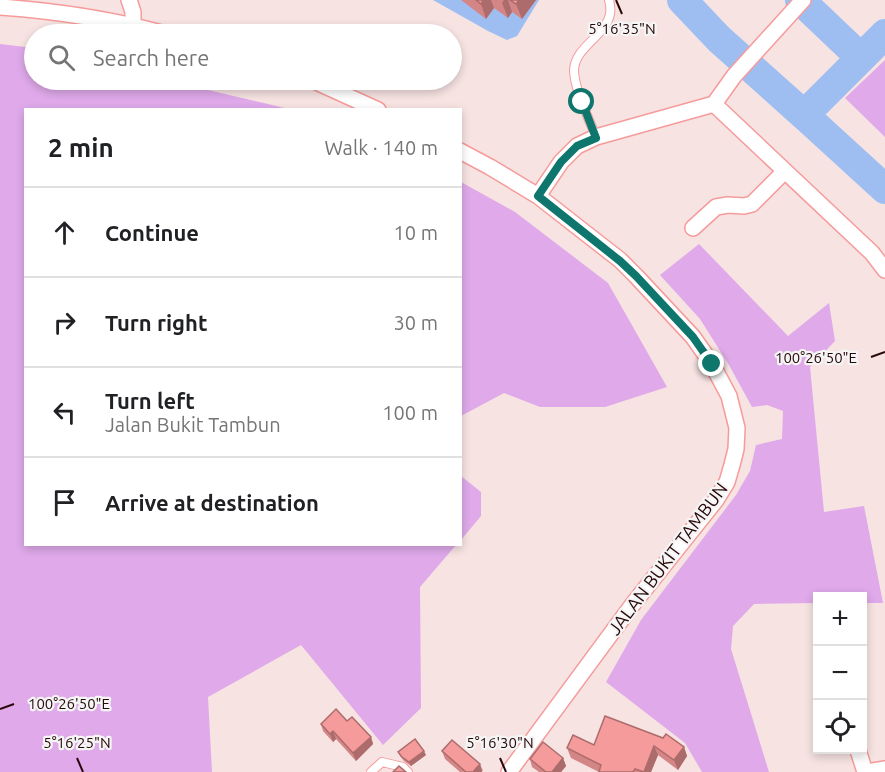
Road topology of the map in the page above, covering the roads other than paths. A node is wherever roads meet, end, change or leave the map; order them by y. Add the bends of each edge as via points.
1 (129, 0) edge
2 (609, 0) edge
3 (803, 0) edge
4 (0, 7) edge
5 (127, 24) edge
6 (133, 24) edge
7 (334, 90) edge
8 (714, 104) junction
9 (374, 108) edge
10 (596, 138) junction
11 (462, 153) edge
12 (785, 171) junction
13 (538, 196) junction
14 (693, 228) dead end
15 (885, 270) edge
16 (859, 754) edge
17 (885, 769) edge
18 (371, 772) edge
19 (408, 772) edge
20 (509, 772) edge
21 (866, 772) edge

1 - 6 street
2 - 10 lane via 607,24 576,61 574,71
3 - 8 street via 734,76
4 - 5 street
7 - 9 street
8 - 10 street
8 - 12 street
10 - 13 street via 577,146
11 - 13 street, JALAN BUKIT TAMBUN
12 - 14 street via 752,204 716,207
12 - 15 street
13 - 20 street, JALAN BUKIT TAMBUN via 620,261 693,337 729,396 737,428 736,449 727,482 716,500 626,613
16 - 21 street
17 - 21 street
18 - 19 lane via 382,762

